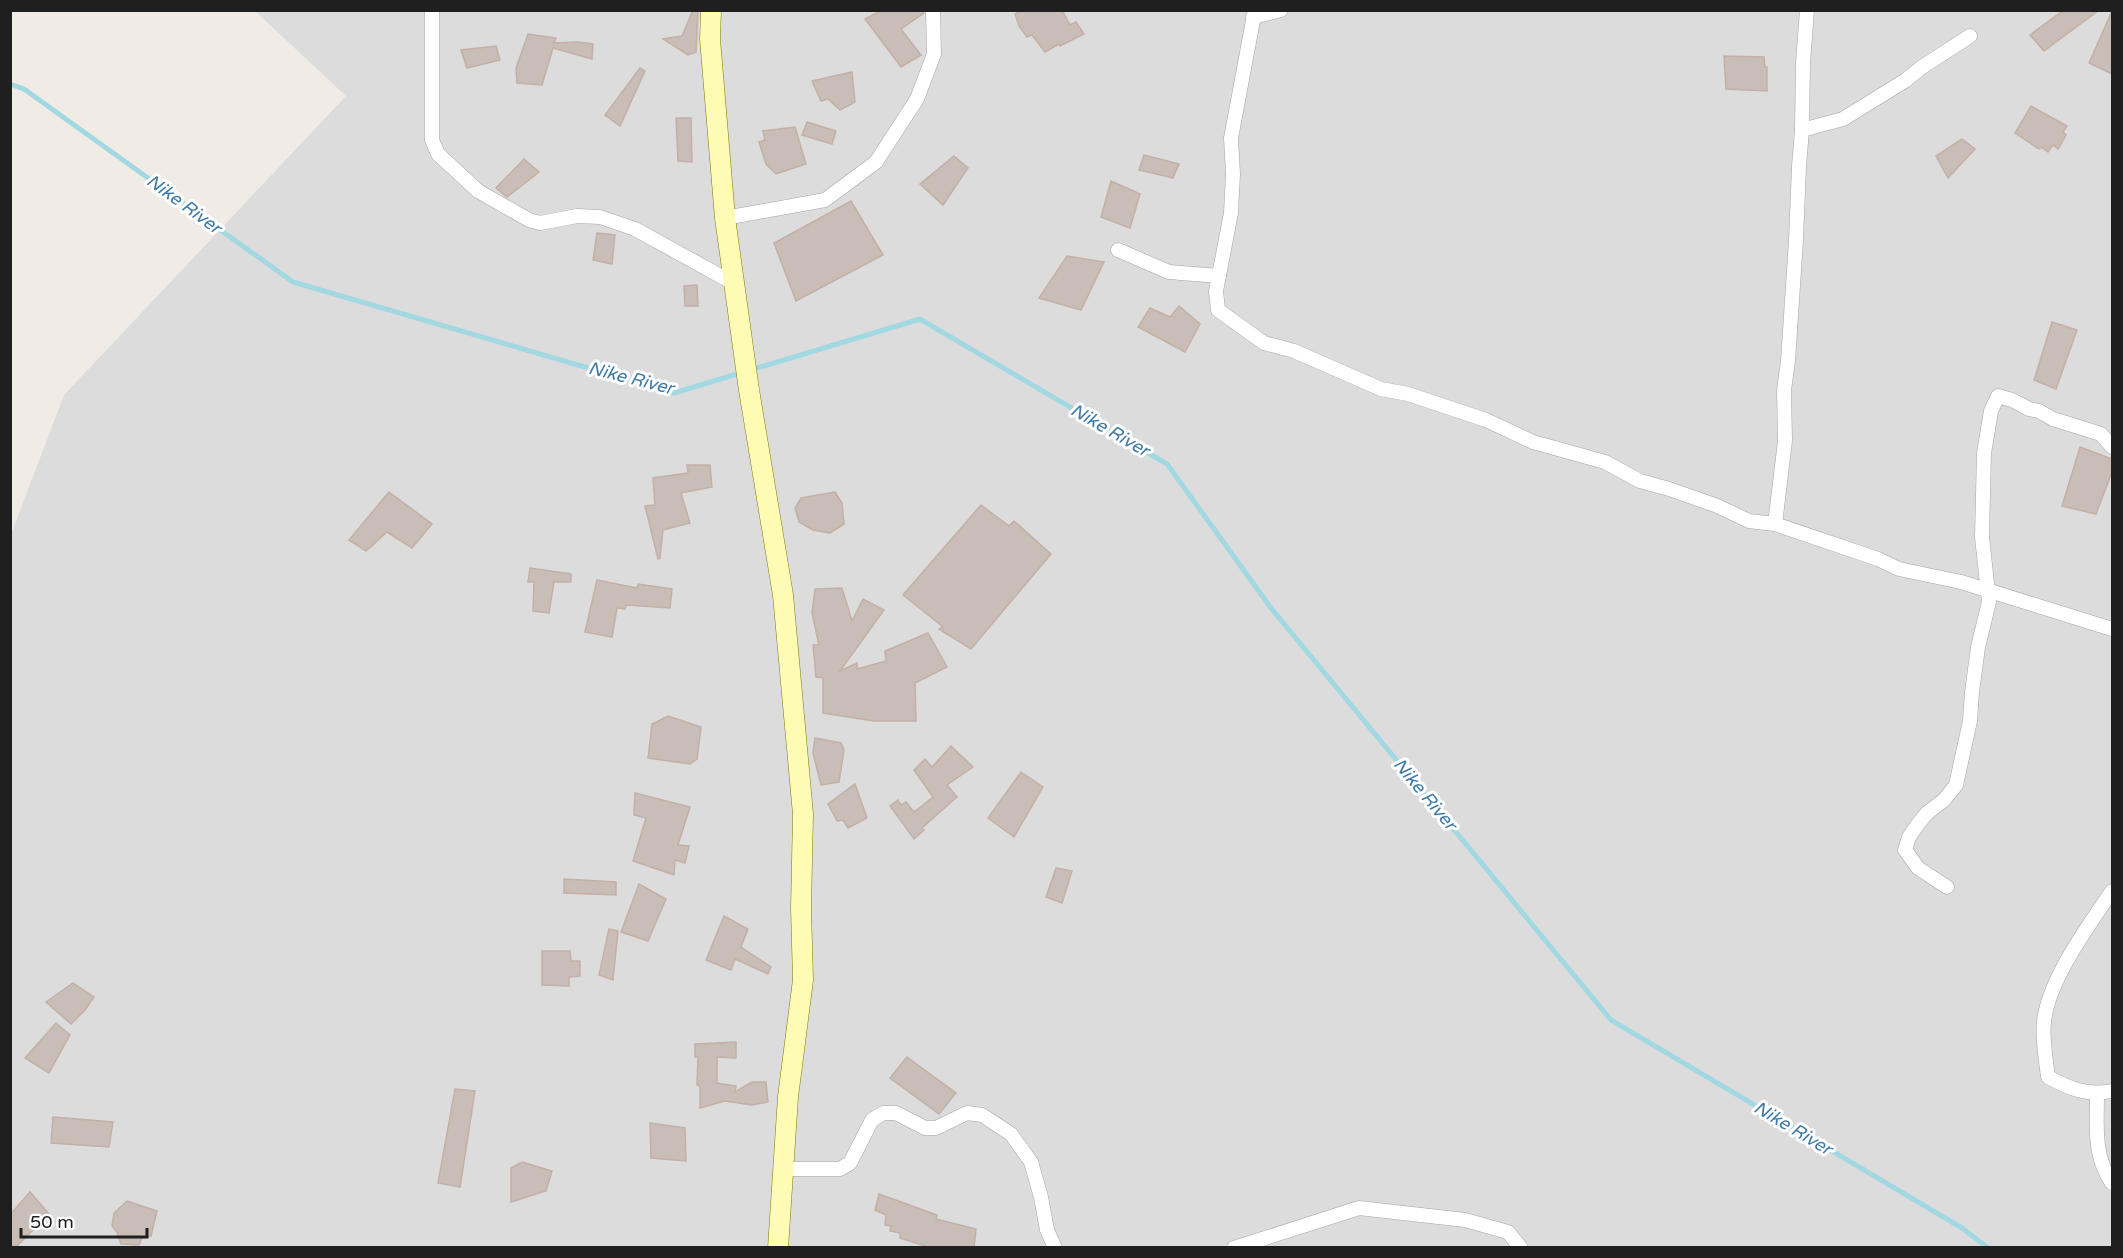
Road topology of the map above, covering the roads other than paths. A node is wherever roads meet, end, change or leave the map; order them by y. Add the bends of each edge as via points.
1 (432, 10) edge
2 (711, 10) edge
3 (933, 10) edge
4 (1281, 10) edge
5 (1808, 10) edge
6 (1254, 14) edge
7 (1970, 36) dead end
8 (1802, 130) junction
9 (725, 218) junction
10 (1118, 250) dead end
11 (1219, 276) junction
12 (735, 284) junction
13 (2112, 447) edge
14 (1775, 524) junction
15 (1988, 590) junction
16 (2112, 629) edge
17 (1947, 887) dead end
18 (2112, 891) edge
19 (2112, 1091) edge
20 (2097, 1094) junction
21 (784, 1169) junction
22 (2112, 1183) edge
23 (778, 1248) edge
24 (1055, 1248) edge
25 (1234, 1248) edge
26 (1521, 1248) edge

1 - 12 street via 432,140 438,154 478,191 540,223 577,216 600,217 635,229
2 - 9 street
3 - 9 street via 934,54 917,99 876,162 825,200
4 - 6 street
5 - 8 street
6 - 11 street via 1231,138 1231,213
7 - 8 street via 1843,119
8 - 14 street via 1784,390 1785,441
9 - 12 street
10 - 11 street via 1169,272
11 - 14 street via 1218,310 1264,344 1294,351 1381,389 1486,420 1533,442 1605,462 1640,481 1749,521
12 - 21 street via 748,390 783,595 803,814 803,980 788,1097
13 - 15 street via 2101,434 1998,396 1991,411 1984,464 1982,537
14 - 15 street via 1899,569
15 - 16 street
15 - 17 street via 1970,721 1956,785 1918,824 1905,850 1918,868
18 - 20 street via 2066,963 2044,1021 2048,1077 2067,1087
19 - 20 street
20 - 22 street via 2100,1162
21 - 23 street
21 - 24 street via 840,1169 850,1163 872,1120 882,1113 896,1113 925,1128 936,1128 967,1113 982,1115 1011,1134 1031,1162
25 - 26 street via 1359,1208 1465,1220 1508,1232

